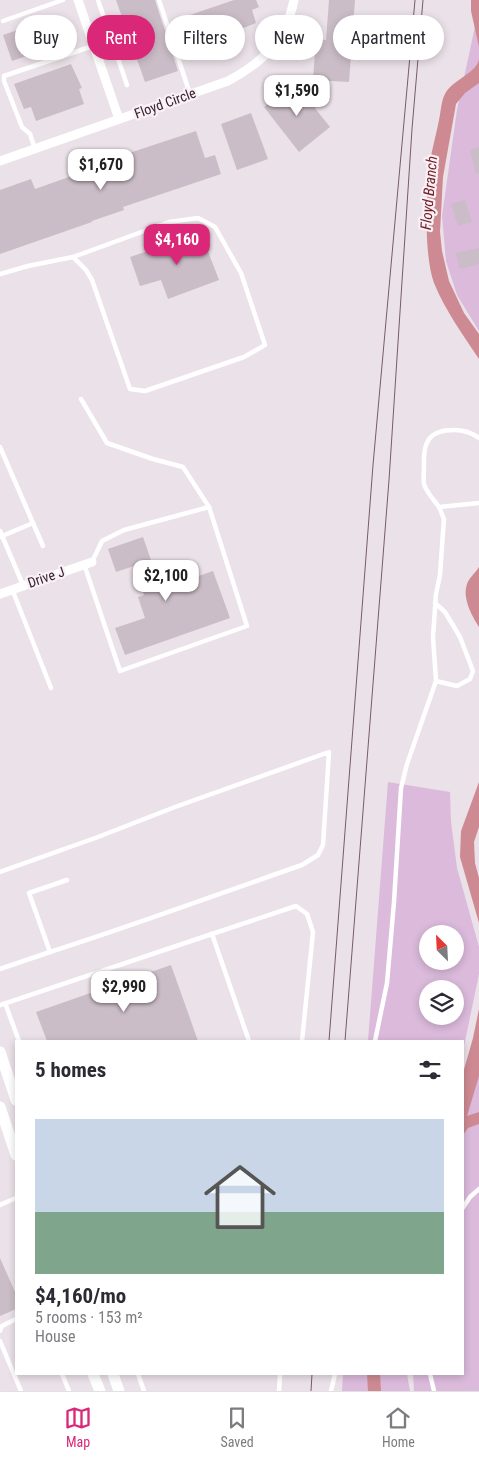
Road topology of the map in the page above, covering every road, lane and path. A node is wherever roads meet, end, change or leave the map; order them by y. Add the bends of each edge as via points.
1 (62, 0) edge
2 (78, 0) edge
3 (98, 0) edge
4 (159, 0) edge
5 (294, 0) edge
6 (3, 21) dead end
7 (87, 28) edge
8 (87, 48) edge
9 (98, 60) edge
10 (127, 85) dead end
11 (190, 94) junction
12 (118, 119) junction
13 (35, 149) junction
14 (0, 161) edge
15 (73, 257) junction
16 (0, 274) edge
17 (81, 399) dead end
18 (479, 438) edge
19 (0, 447) edge
20 (479, 503) edge
21 (209, 507) junction
22 (439, 507) junction
23 (33, 523) junction
24 (1, 535) edge
25 (43, 546) dead end
26 (88, 563) junction
27 (23, 585) junction
28 (12, 590) junction
29 (0, 594) edge
30 (435, 604) junction
31 (436, 681) junction
32 (51, 688) dead end
33 (0, 872) edge
34 (68, 880) dead end
35 (212, 934) junction
36 (50, 952) junction
37 (0, 969) edge
38 (2, 1004) edge
39 (19, 1040) edge
40 (249, 1040) edge
41 (302, 1040) edge
42 (375, 1040) edge
43 (0, 1052) edge
44 (15, 1097) edge
45 (0, 1107) edge
46 (15, 1152) edge
47 (479, 1189) edge
48 (15, 1198) edge
49 (0, 1205) edge
50 (464, 1206) edge
51 (15, 1320) edge
52 (0, 1331) edge
53 (0, 1342) edge
54 (62, 1375) edge
55 (93, 1375) edge
56 (113, 1375) edge
57 (138, 1375) edge
58 (280, 1375) edge
59 (334, 1375) edge
60 (430, 1375) edge
61 (21, 1391) edge
62 (69, 1391) edge
63 (100, 1391) edge
64 (119, 1391) edge
65 (144, 1391) edge
66 (279, 1391) edge
67 (331, 1391) edge
68 (434, 1391) edge

1 - 6 lane
2 - 7 street
3 - 10 lane
4 - 11 lane
5 - 11 street, Floyd Circle via 285,28 267,54 228,80
8 - 13 lane via 4,76 22,127 30,134
9 - 12 street
11 - 12 street, Floyd Circle
12 - 13 street, Floyd Circle
13 - 14 street, Floyd Circle
15 - 15 lane via 169,222 203,220 215,227 241,272 265,345 244,357 145,391 130,389 92,280
15 - 16 lane
17 - 21 lane via 107,443 183,467
18 - 22 lane via 472,432 444,430 427,440 424,486
19 - 23 lane
20 - 22 lane
21 - 26 lane via 124,530 102,541
21 - 26 lane via 247,626 120,671
22 - 30 lane via 444,519
23 - 24 lane
23 - 25 lane
24 - 27 lane
26 - 27 street, Drive J
27 - 28 street, Drive J
28 - 29 street, Drive J
28 - 32 lane
30 - 31 lane
30 - 31 lane via 445,612 460,638 473,671 470,679 456,686
31 - 42 lane via 401,788 387,983
33 - 36 lane via 329,752 323,846 318,856 302,865
34 - 36 lane via 29,893
35 - 38 lane
35 - 40 lane
35 - 41 lane via 296,906 307,914 313,932
36 - 37 lane
38 - 39 lane
43 - 44 street
45 - 46 street
47 - 50 lane
48 - 49 lane
51 - 52 lane via 2,1326
53 - 61 lane
54 - 62 lane
55 - 63 street
56 - 64 street
57 - 65 lane
58 - 66 lane
59 - 67 lane
60 - 68 lane

